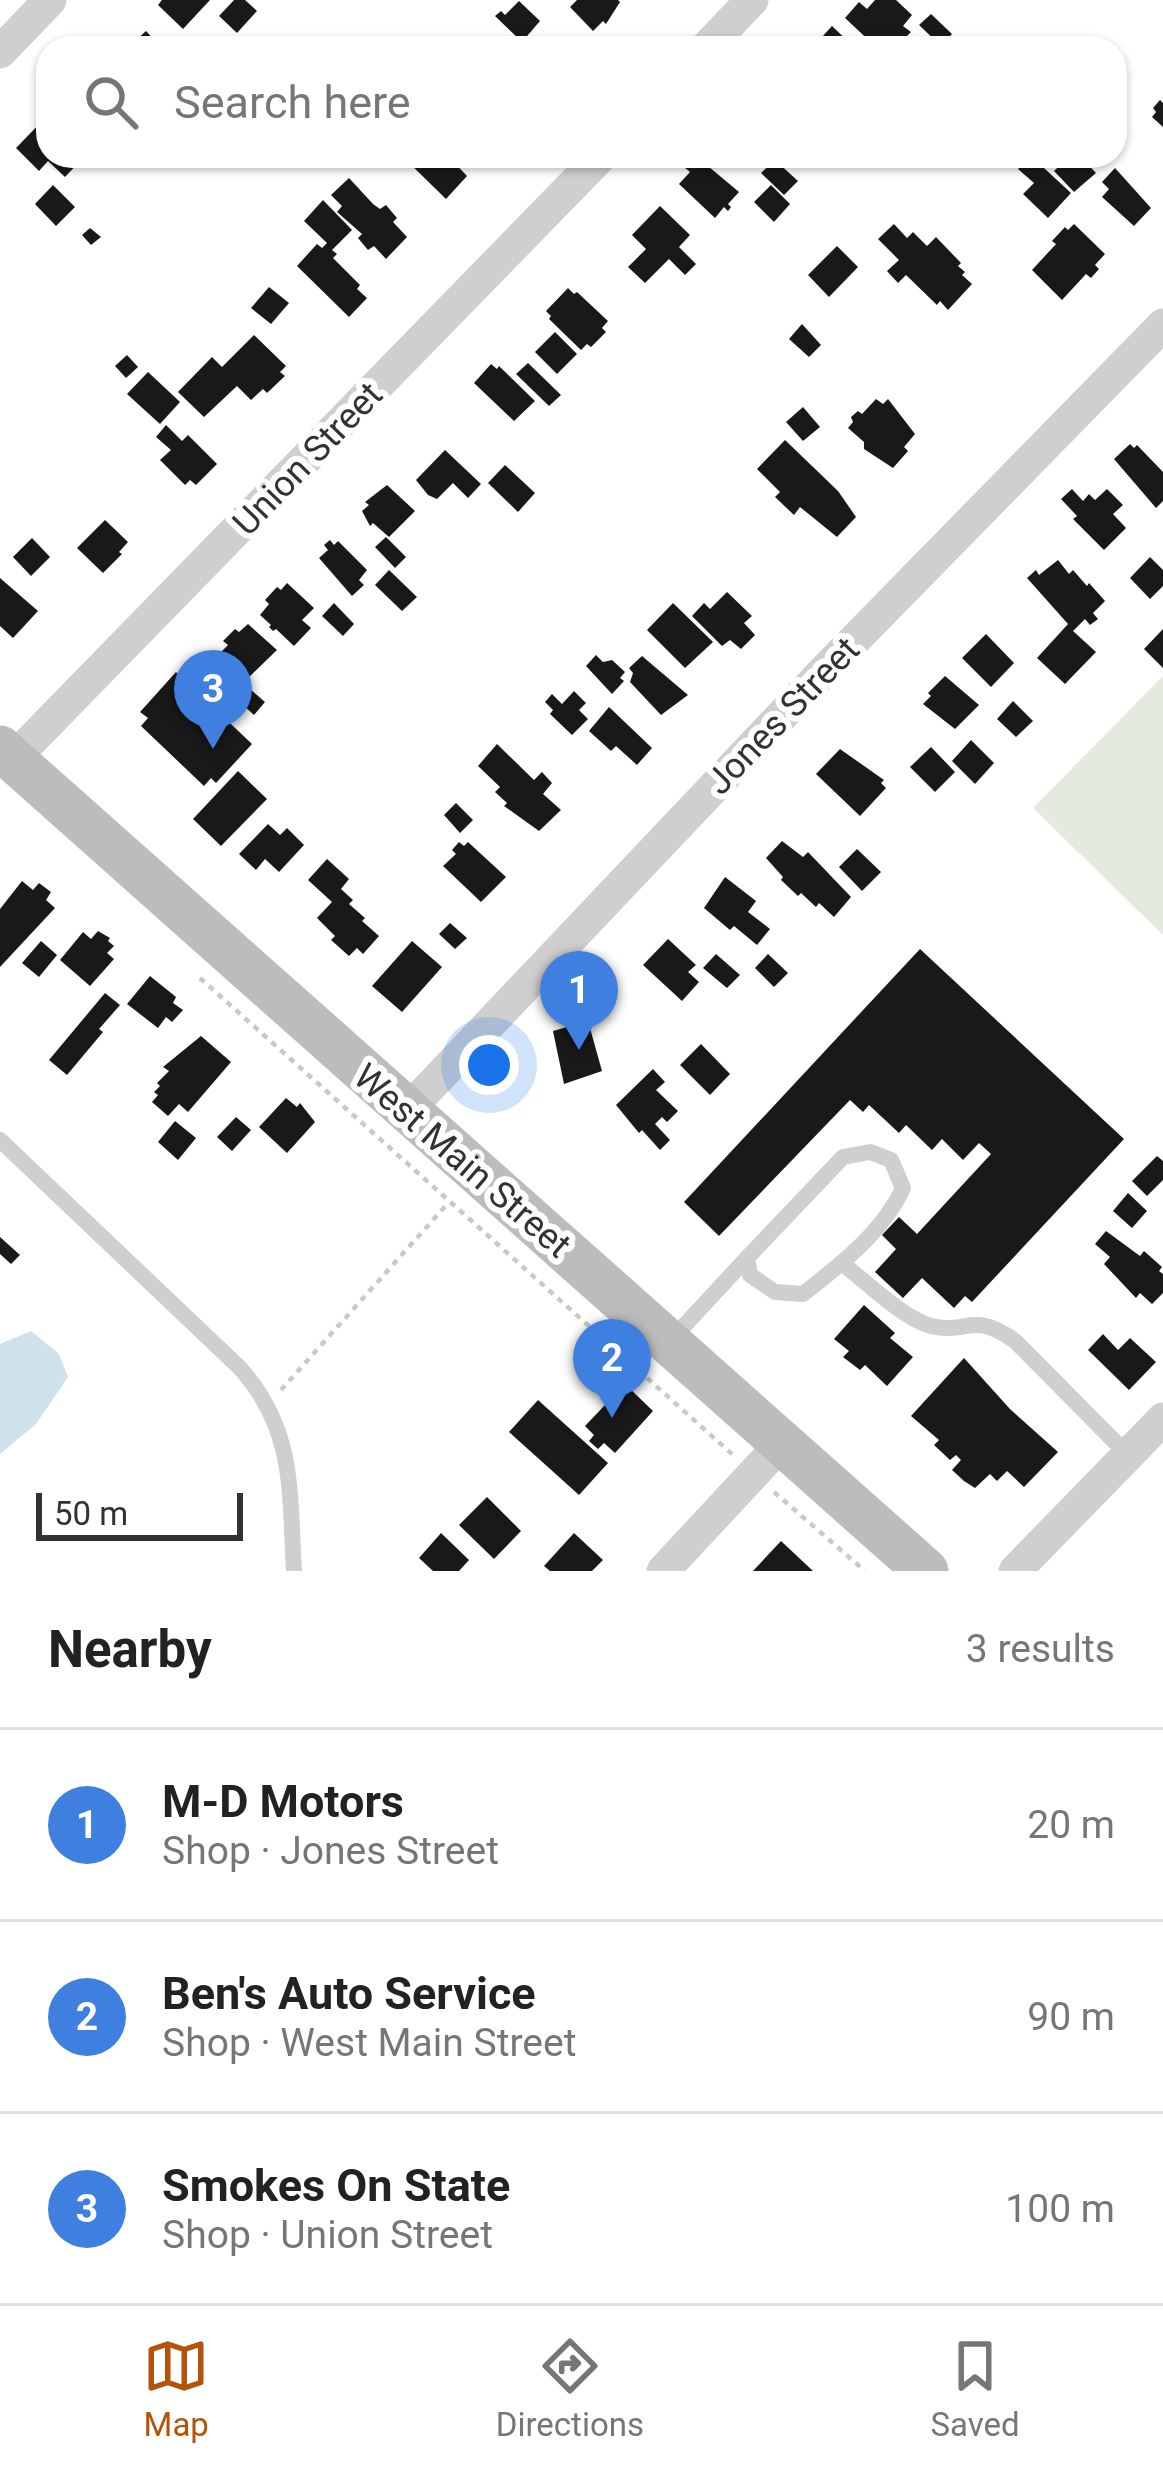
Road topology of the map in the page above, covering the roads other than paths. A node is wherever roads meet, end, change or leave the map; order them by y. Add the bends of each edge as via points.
1 (50, 0) edge
2 (752, 0) edge
3 (718, 36) edge
4 (0, 52) edge
5 (589, 168) edge
6 (1163, 325) edge
7 (7, 754) edge
8 (407, 1111) junction
9 (0, 1140) edge
10 (747, 1258) junction
11 (842, 1263) junction
12 (669, 1342) junction
13 (1163, 1419) edge
14 (783, 1442) junction
15 (1128, 1455) junction
16 (294, 1571) edge
17 (664, 1571) edge
18 (926, 1571) edge
19 (1016, 1571) edge

1 - 4 street
2 - 3 street
5 - 7 street, Union Street
6 - 8 street, Jones Street
7 - 8 main road, West Main Street
8 - 12 main road, West Main Street
9 - 16 lane via 268,1404 286,1450
10 - 11 lane via 751,1275 775,1292 803,1294
10 - 11 lane via 843,1156 870,1152 891,1160 903,1188
10 - 12 lane
11 - 15 lane via 932,1326 983,1323 1016,1340
12 - 14 main road, West Main Street
13 - 15 street
14 - 17 street
14 - 18 main road, West Main Street
15 - 19 street

